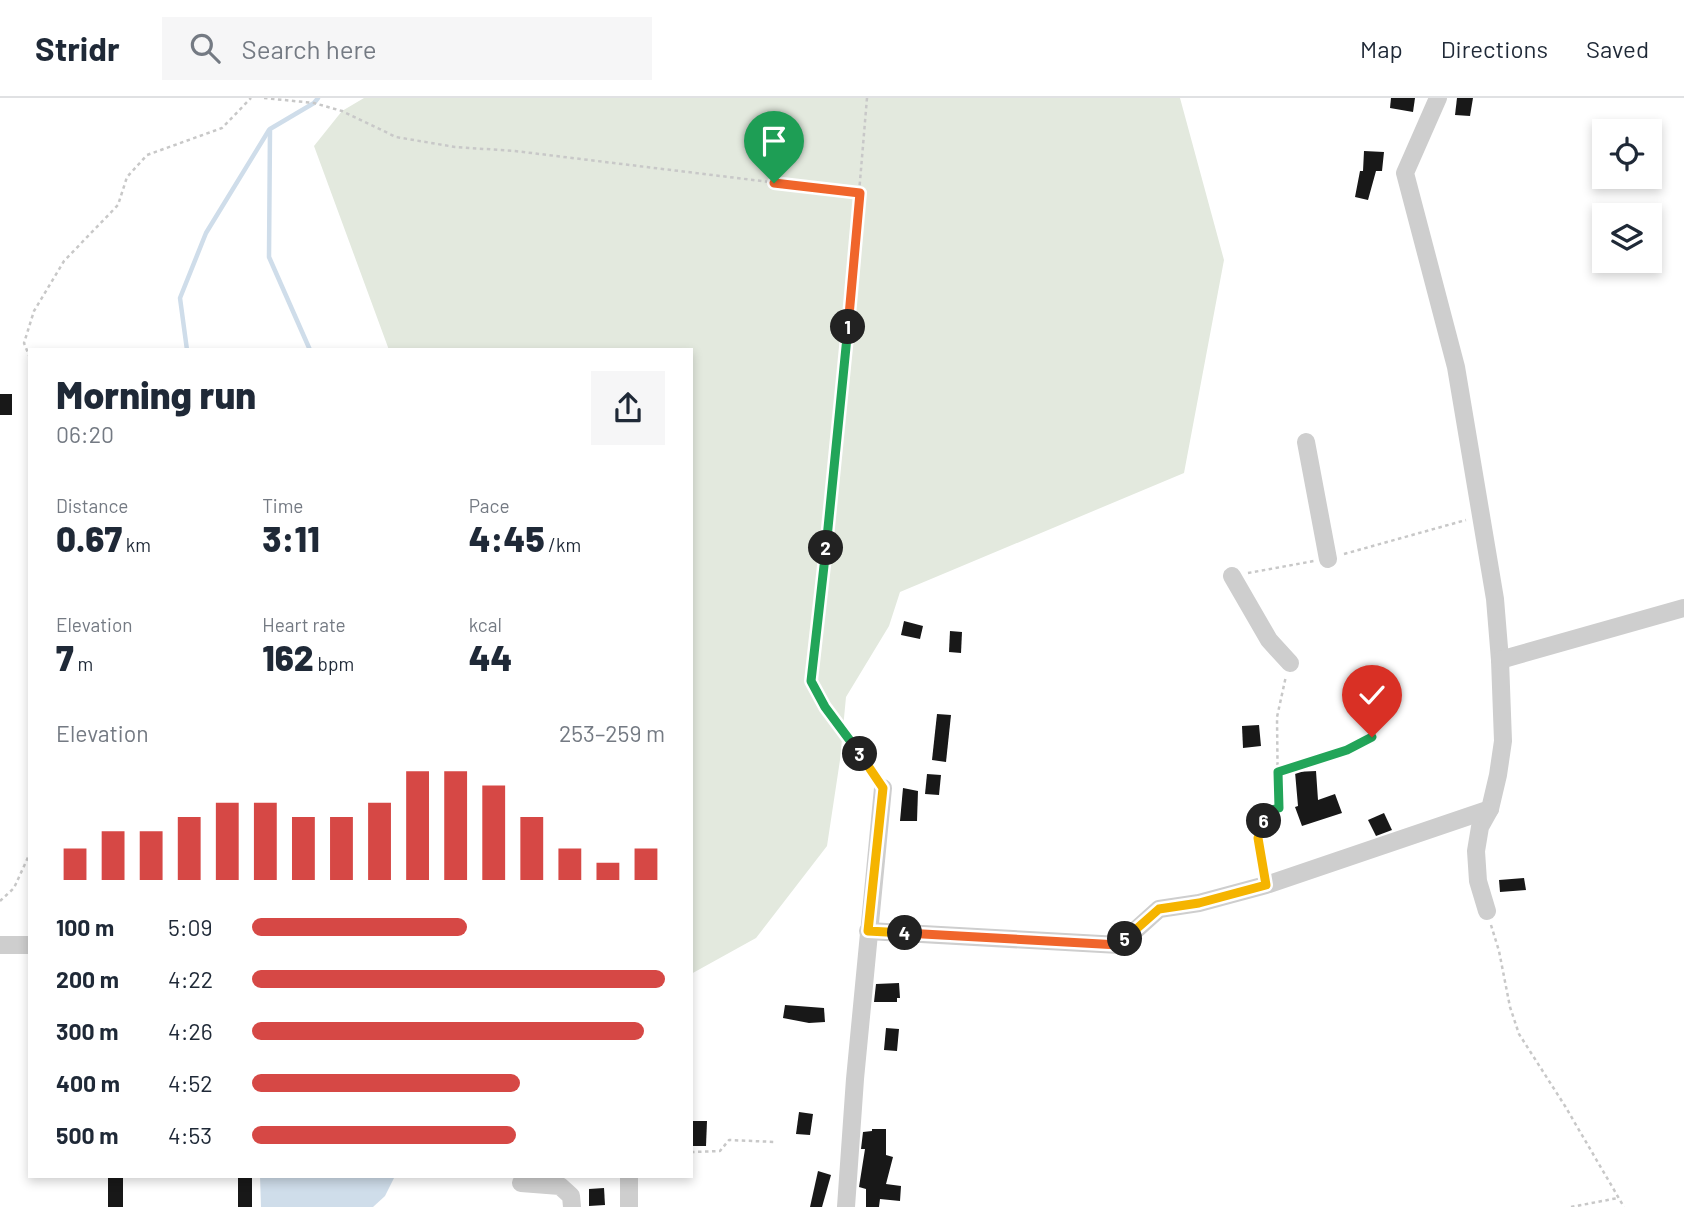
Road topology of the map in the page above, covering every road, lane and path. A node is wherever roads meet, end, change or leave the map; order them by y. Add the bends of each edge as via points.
1 (251, 98) edge
2 (264, 98) edge
3 (867, 98) edge
4 (1438, 98) edge
5 (860, 193) junction
6 (28, 353) edge
7 (1306, 442) dead end
8 (1482, 516) junction
9 (1328, 559) junction
10 (1232, 576) joint
11 (1684, 608) edge
12 (1500, 660) junction
13 (1290, 663) joint
14 (1372, 737) dead end
15 (1278, 772) junction
16 (883, 788) joint
17 (1490, 809) junction
18 (28, 857) edge
19 (1266, 885) junction
20 (0, 901) edge
21 (1487, 911) joint
22 (868, 931) junction
23 (0, 945) edge
24 (28, 945) edge
25 (775, 1142) dead end
26 (693, 1152) edge
27 (629, 1178) edge
28 (521, 1183) dead end
29 (1618, 1198) junction
30 (572, 1207) edge
31 (629, 1207) edge
32 (846, 1207) edge
33 (1570, 1207) edge
34 (1624, 1207) edge

1 - 6 path via 222,128 146,155 127,177 118,205 64,261 34,311 24,343
2 - 5 path via 314,103 396,137 454,147
3 - 5 path
4 - 8 street via 1405,173 1457,367
5 - 16 path via 811,681
7 - 9 street
8 - 9 path
8 - 12 street
9 - 10 path
10 - 13 street via 1269,640
11 - 12 street
12 - 17 street via 1503,741
13 - 15 path via 1277,717
14 - 15 path
15 - 19 path via 1279,808 1268,811 1258,838
16 - 22 street
17 - 19 street
17 - 21 street via 1480,827 1476,851
18 - 20 path via 13,888
19 - 22 street via 1159,909 1119,945
21 - 29 path via 1519,1034
22 - 32 street
23 - 24 street
25 - 26 path via 729,1140 720,1151
27 - 31 street
28 - 30 street via 560,1186 571,1196
29 - 33 path
29 - 34 path

